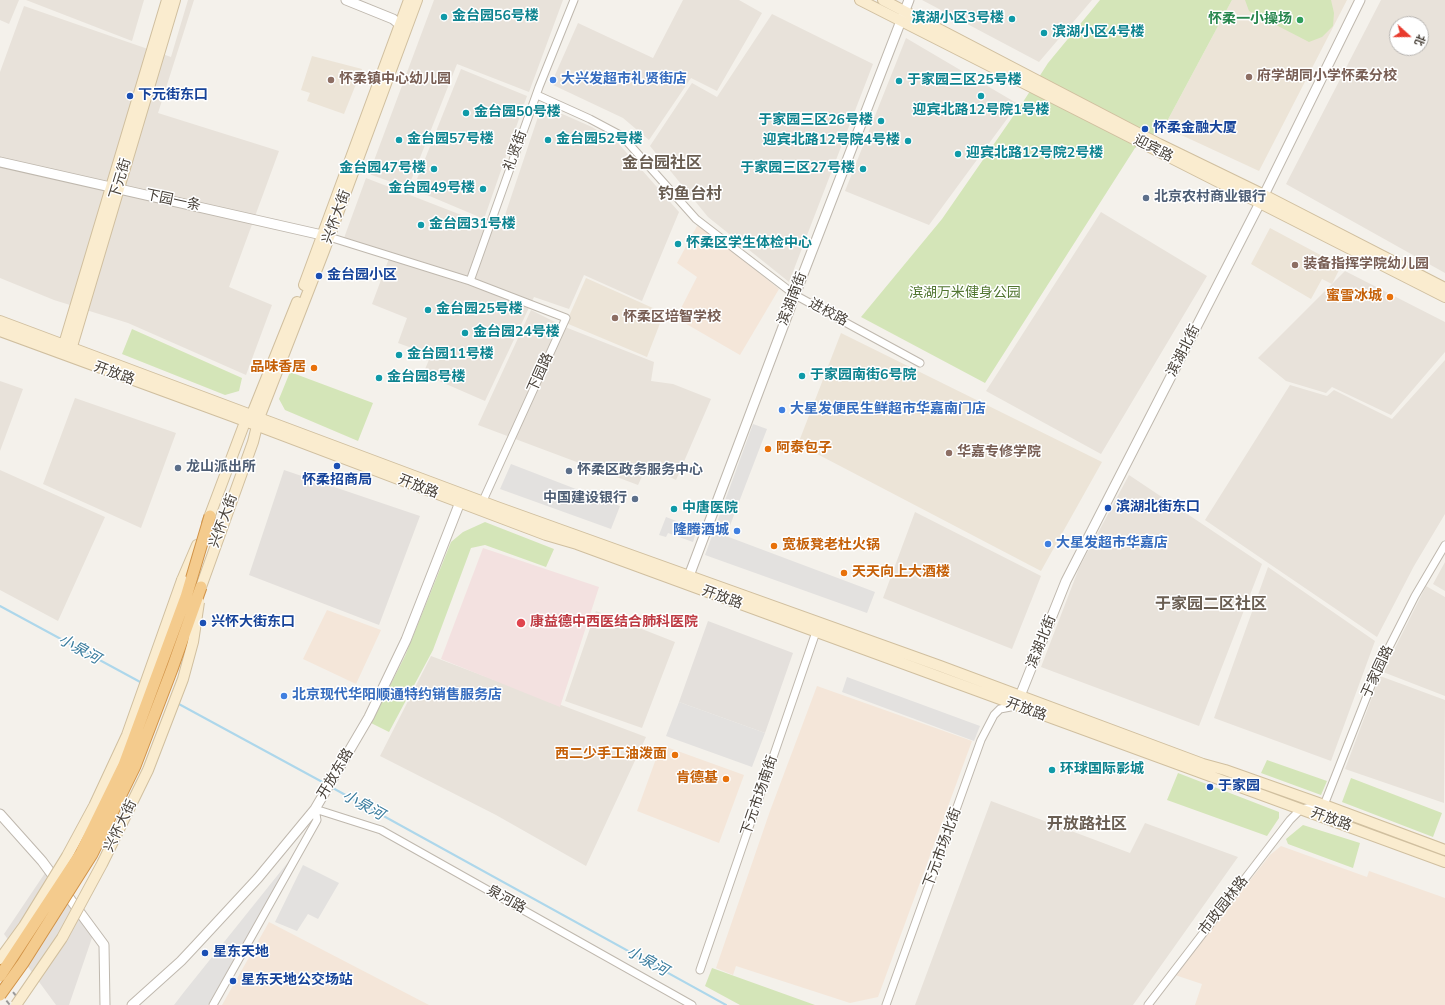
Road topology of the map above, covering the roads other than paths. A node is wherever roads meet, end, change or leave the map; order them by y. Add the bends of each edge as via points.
1 (167, 0) edge
2 (175, 0) edge
3 (346, 0) edge
4 (409, 0) edge
5 (418, 0) edge
6 (574, 0) edge
7 (860, 0) edge
8 (883, 0) edge
9 (909, 0) edge
10 (1360, 0) edge
11 (905, 11) junction
12 (901, 22) junction
13 (403, 27) junction
14 (536, 95) junction
15 (0, 162) edge
16 (115, 188) junction
17 (1261, 199) junction
18 (326, 236) junction
19 (470, 281) junction
20 (1445, 288) edge
21 (795, 295) junction
22 (1445, 297) edge
23 (0, 321) edge
24 (0, 331) edge
25 (68, 346) junction
26 (64, 356) junction
27 (920, 363) dead end
28 (254, 420) junction
29 (463, 493) junction
30 (459, 503) junction
31 (481, 506) junction
32 (210, 516) junction
33 (1445, 545) edge
34 (689, 576) junction
35 (201, 587) junction
36 (818, 628) junction
37 (1019, 701) junction
38 (1324, 805) junction
39 (315, 809) junction
40 (1300, 809) junction
41 (0, 814) edge
42 (1445, 850) edge
43 (1445, 862) edge
44 (0, 959) edge
45 (700, 970) dead end
46 (0, 976) edge
47 (0, 994) edge
48 (16, 1005) edge
49 (105, 1005) edge
50 (132, 1005) edge
51 (213, 1005) edge
52 (692, 1005) edge
53 (886, 1005) edge
54 (1148, 1005) edge

1 - 16 main road, 下元街
2 - 16 main road, 下元街
3 - 13 street via 394,19
4 - 13 main road, 兴怀大街
5 - 13 main road, 兴怀大街
6 - 14 street, 礼贤街
7 - 12 main road, 迎宾路
8 - 11 main road, 迎宾路
9 - 11 street, 滨湖南街
10 - 17 street, 滨湖北街
11 - 12 street, 滨湖南街
11 - 17 main road, 迎宾路
12 - 17 main road, 迎宾路
12 - 21 street, 滨湖南街
13 - 18 main road, 兴怀大街
14 - 19 street, 礼贤街
14 - 21 street, 进校路 via 622,136 696,219
15 - 16 street, 下园一条
16 - 18 street, 下园一条
16 - 25 main road, 下元街
17 - 20 main road, 迎宾路
17 - 22 main road, 迎宾路
17 - 37 street, 滨湖北街 via 1066,581
18 - 19 street, 下园路
18 - 28 main road, 兴怀大街
19 - 31 street, 下园路 via 566,318
21 - 27 street, 进校路
21 - 34 street, 滨湖南街
23 - 25 main road, 开放路
24 - 26 main road, 开放路
25 - 26 main road, 下元街
25 - 28 main road, 开放路
26 - 28 main road, 开放路
28 - 29 main road, 开放路
28 - 30 main road, 开放路
28 - 32 main road, 兴怀大街
28 - 35 main road, 兴怀大街
29 - 30 street, 开放东路
29 - 31 main road, 开放路
30 - 31 main road, 开放路
30 - 39 street, 开放东路 via 406,640 369,717
31 - 34 main road, 开放路
31 - 36 main road, 开放路 via 546,535
32 - 44 main road, 兴怀大街, bridge via 182,580 127,735 97,799 67,856 24,926
32 - 46 highway, bridge via 186,597 124,765 82,853
33 - 38 street, 于家园路 via 1415,596 1376,673
34 - 36 main road, 开放路
35 - 47 highway, bridge via 135,766 92,854 23,963
35 - 48 main road, 兴怀大街, bridge via 193,642 184,679 148,770 62,938
36 - 37 main road, 开放路
36 - 45 street, 下元市场南街
37 - 38 main road, 开放路
37 - 40 main road, 开放路
37 - 53 street, 下元市场北街 via 1000,709 994,715 981,740
38 - 40 street
38 - 42 main road, 开放路
39 - 50 street, 开放东路 via 258,878 182,961
39 - 51 street via 317,820
39 - 52 street, 泉河路 via 381,830
40 - 43 main road, 开放路
40 - 54 street, 市政园林路
41 - 49 street via 42,861 104,945

